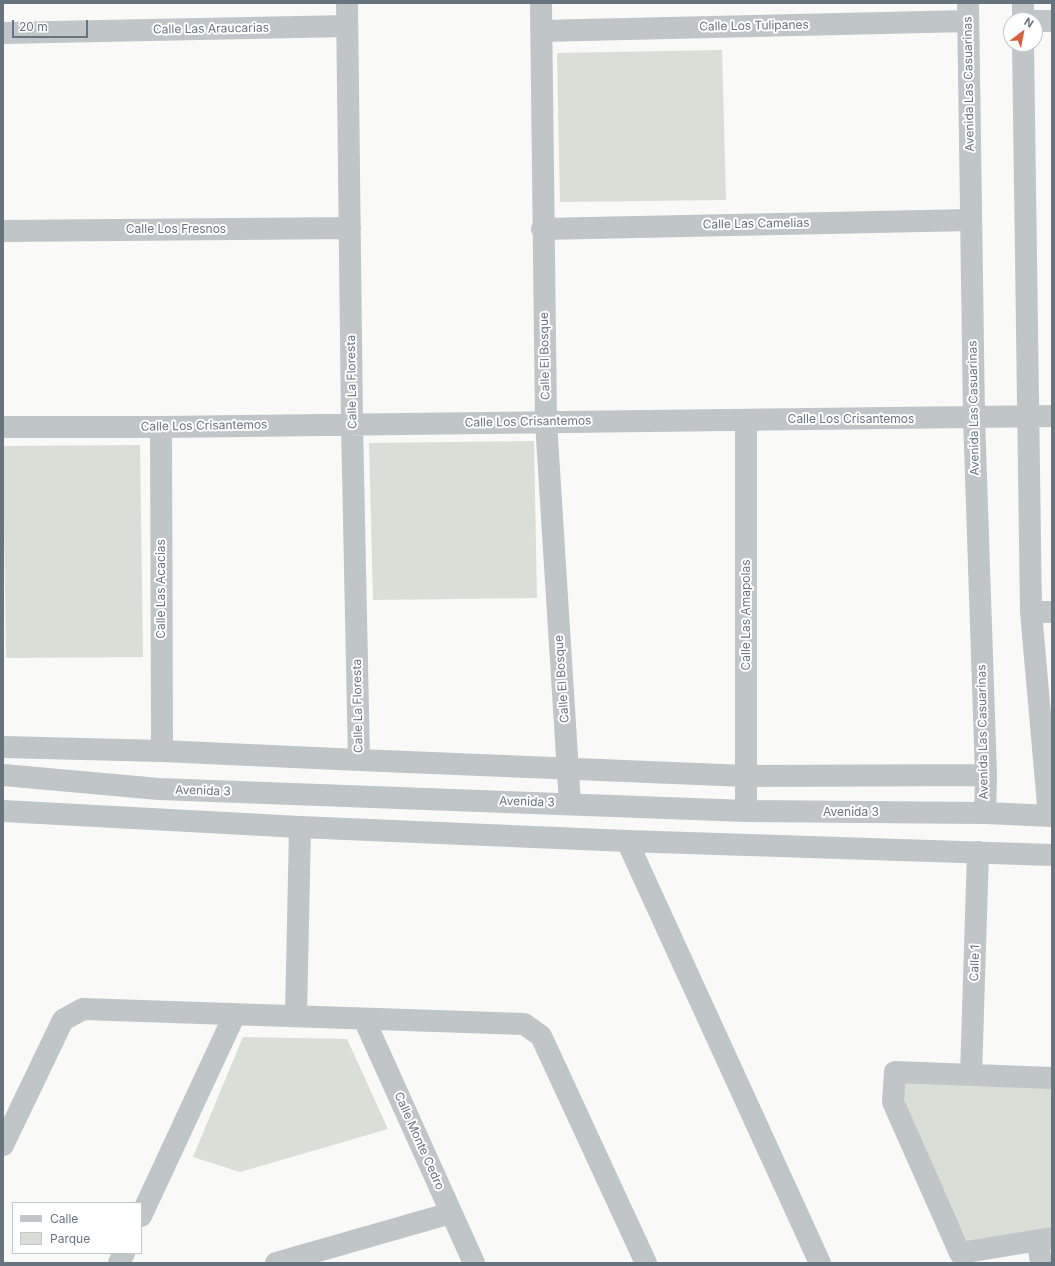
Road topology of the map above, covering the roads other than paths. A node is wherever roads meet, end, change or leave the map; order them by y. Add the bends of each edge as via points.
1 (347, 3) edge
2 (541, 3) edge
3 (968, 12) edge
4 (347, 26) junction
5 (541, 31) junction
6 (3, 33) edge
7 (1024, 52) edge
8 (970, 220) junction
9 (350, 228) junction
10 (542, 229) junction
11 (3, 231) edge
12 (1028, 416) junction
13 (1052, 416) edge
14 (974, 417) junction
15 (746, 420) junction
16 (546, 422) junction
17 (352, 424) junction
18 (3, 427) edge
19 (161, 427) junction
20 (1042, 612) edge
21 (3, 747) edge
22 (162, 751) junction
23 (359, 760) junction
24 (568, 769) junction
25 (3, 775) edge
26 (986, 775) junction
27 (746, 776) junction
28 (570, 804) junction
29 (3, 811) edge
30 (746, 811) junction
31 (985, 813) junction
32 (1051, 816) edge
33 (300, 827) junction
34 (627, 841) junction
35 (978, 852) junction
36 (1052, 854) edge
37 (235, 1014) junction
38 (296, 1016) junction
39 (364, 1019) junction
40 (971, 1075) junction
41 (1052, 1078) edge
42 (3, 1145) edge
43 (451, 1213) junction
44 (142, 1214) edge
45 (1045, 1239) edge
46 (124, 1254) edge
47 (119, 1263) edge
48 (276, 1263) edge
49 (474, 1263) edge
50 (646, 1263) edge
51 (820, 1263) edge
52 (1041, 1263) edge

1 - 4 street, Calle La Floresta
2 - 5 street, Calle El Bosque
3 - 5 street, Calle Los Tulipanes
3 - 8 street, Avenida Las Casuarinas
4 - 6 street, Calle Las Araucarias
4 - 9 street, Calle La Floresta
5 - 10 street, Calle El Bosque
7 - 12 street
8 - 10 street, Calle Las Camelias
8 - 14 street, Avenida Las Casuarinas
9 - 11 street, Calle Los Fresnos
9 - 17 street, Calle La Floresta
10 - 16 street, Calle El Bosque
12 - 13 street, Calle Los Crisantemos
12 - 14 street, Calle Los Crisantemos
12 - 20 street
14 - 15 street, Calle Los Crisantemos
14 - 26 street, Avenida Las Casuarinas
15 - 16 street, Calle Los Crisantemos
15 - 27 street, Calle Las Amapolas
16 - 17 street, Calle Los Crisantemos
16 - 24 street, Calle El Bosque
17 - 19 street, Calle Los Crisantemos
17 - 23 street, Calle La Floresta
18 - 19 street, Calle Los Crisantemos
19 - 22 street, Calle Las Acacias
20 - 32 street
21 - 22 street
22 - 23 street
23 - 24 street
24 - 27 street
24 - 28 street, Calle El Bosque
25 - 28 street, Avenida 3 via 159,789
26 - 27 street
26 - 31 street, Avenida Las Casuarinas
27 - 30 street, Calle Las Amapolas
28 - 30 street, Avenida 3
29 - 33 street
30 - 31 street, Avenida 3
31 - 32 street, Avenida 3
33 - 34 street
33 - 38 street
34 - 35 street
34 - 51 street
35 - 36 street
35 - 40 street, Calle 1
37 - 38 street
37 - 42 street via 83,1009 63,1020
37 - 44 street
38 - 39 street
39 - 43 street, Calle Monte Cedro
39 - 50 street via 524,1024 541,1036
40 - 41 street
40 - 45 street via 895,1072 893,1102 960,1253
43 - 48 street
43 - 49 street, Calle Monte Cedro
45 - 52 street
46 - 47 street

